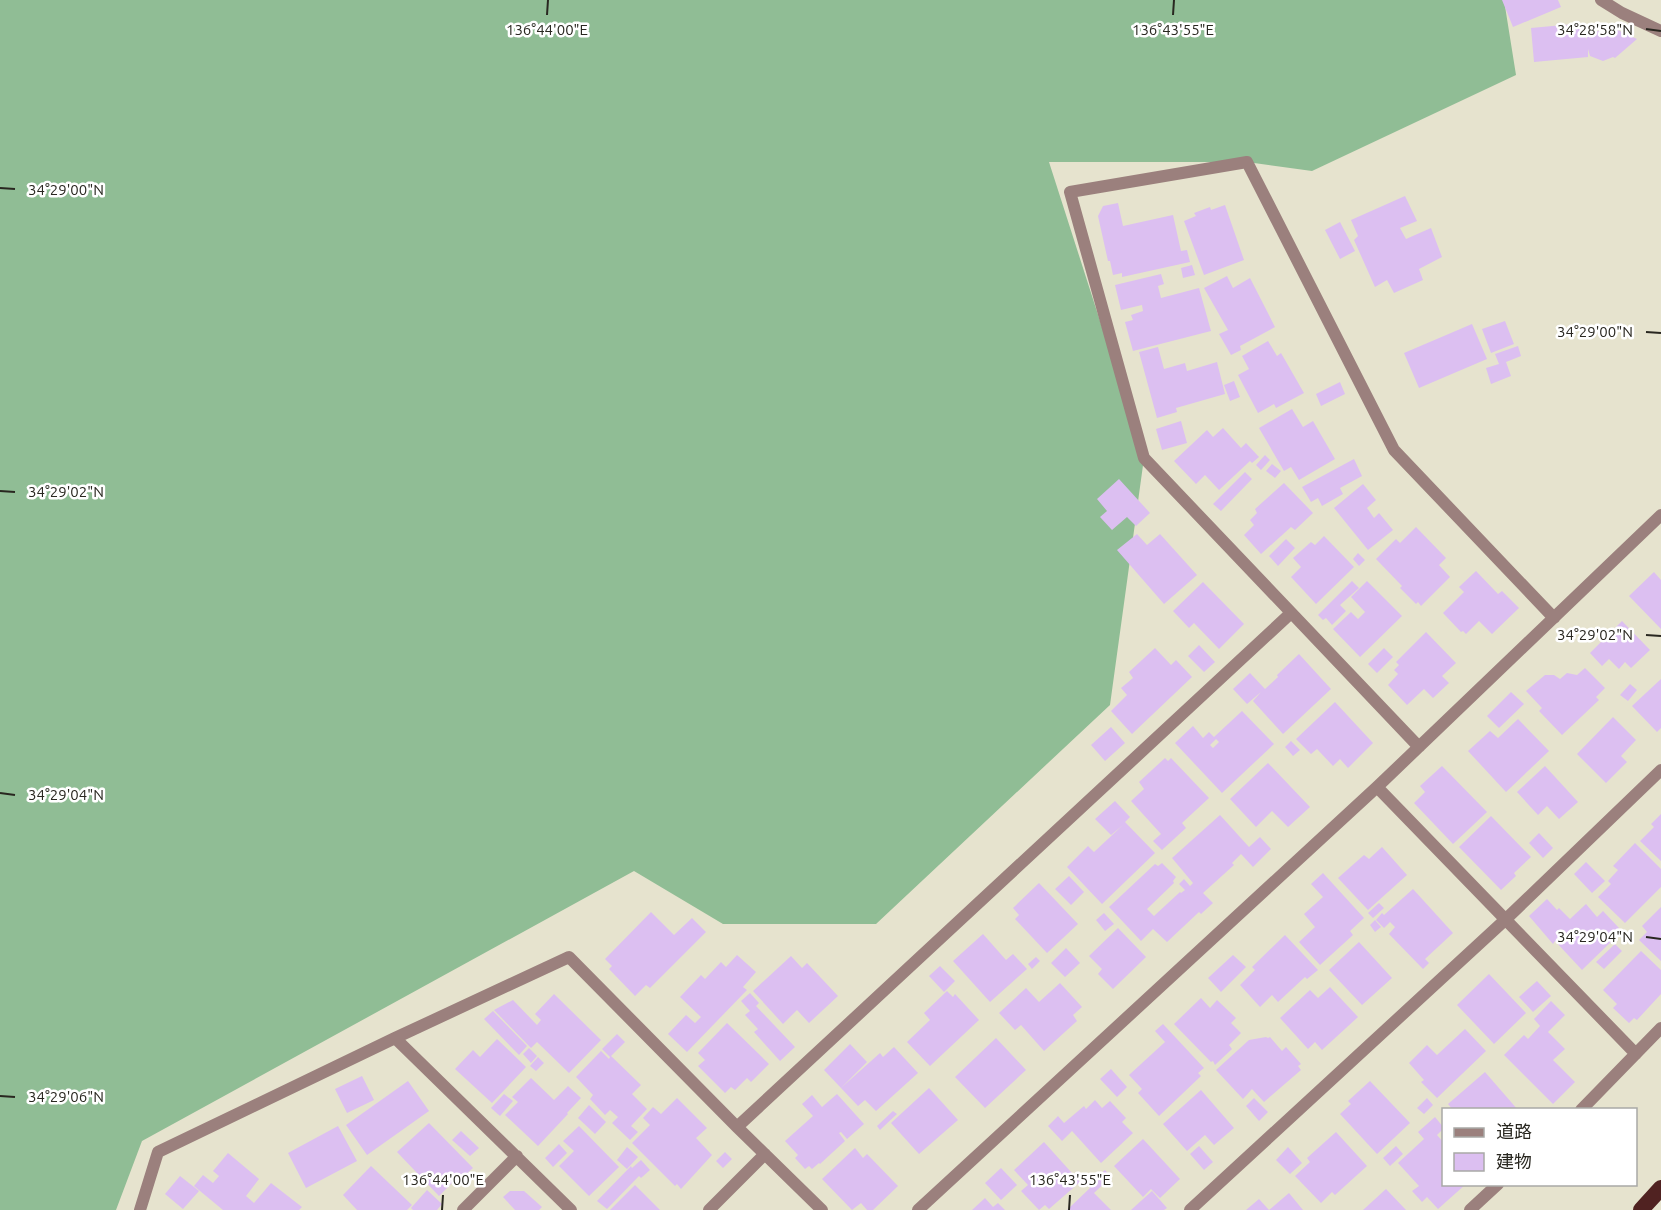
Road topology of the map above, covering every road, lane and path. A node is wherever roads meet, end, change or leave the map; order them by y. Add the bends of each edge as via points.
1 (1601, 0) edge
2 (1661, 31) edge
3 (1661, 515) edge
4 (1291, 613) junction
5 (1554, 618) junction
6 (1419, 747) junction
7 (1661, 770) edge
8 (1377, 787) junction
9 (1505, 920) junction
10 (1661, 1028) edge
11 (395, 1038) junction
12 (1636, 1054) junction
13 (1583, 1108) edge
14 (737, 1127) junction
15 (765, 1154) junction
16 (517, 1156) junction
17 (1497, 1186) edge
18 (1661, 1188) edge
19 (140, 1210) edge
20 (463, 1210) edge
21 (571, 1210) edge
22 (709, 1210) edge
23 (822, 1210) edge
24 (918, 1210) edge
25 (1190, 1210) edge
26 (1470, 1210) edge
27 (1641, 1210) edge

1 - 2 street
3 - 5 street
4 - 5 street via 1144,458 1070,192 1247,162 1394,450
4 - 6 street
4 - 14 street
5 - 6 street
6 - 8 street
7 - 9 street
8 - 9 street
8 - 24 street
9 - 12 street
9 - 25 street
10 - 12 street
11 - 14 street via 569,957
11 - 16 street
11 - 19 street via 158,1152
12 - 13 street
14 - 15 street
15 - 22 street
15 - 23 street
16 - 20 street
16 - 21 street
17 - 26 street
18 - 27 highway

